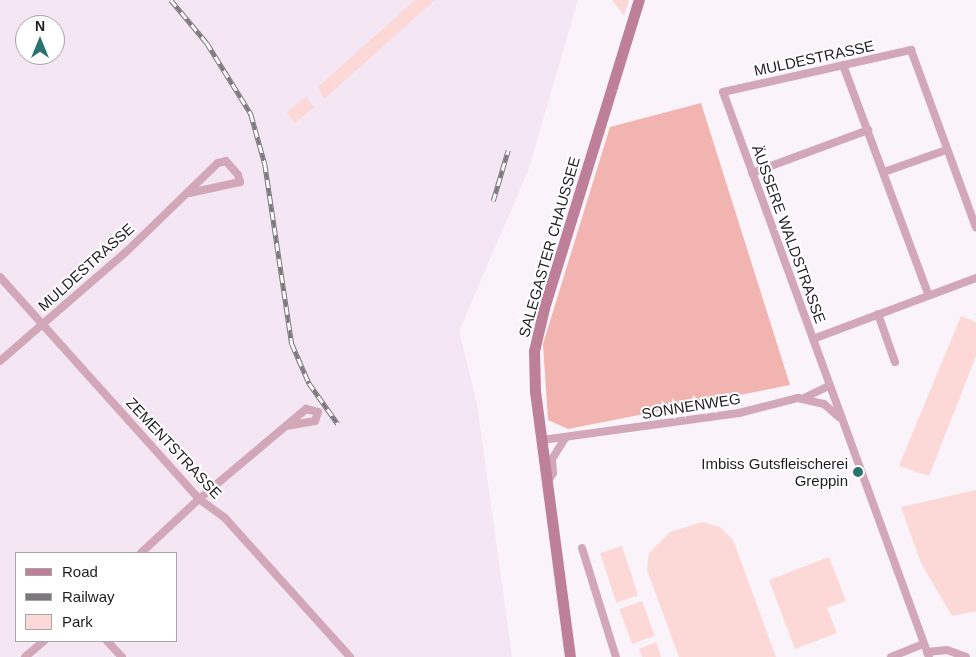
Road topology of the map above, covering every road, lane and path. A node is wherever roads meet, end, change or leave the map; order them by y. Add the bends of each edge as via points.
1 (639, 0) edge
2 (843, 65) junction
3 (723, 92) joint
4 (868, 130) junction
5 (946, 150) junction
6 (884, 172) junction
7 (752, 173) junction
8 (189, 193) junction
9 (976, 228) edge
10 (0, 277) edge
11 (976, 278) edge
12 (929, 296) junction
13 (878, 314) junction
14 (42, 324) junction
15 (812, 339) junction
16 (0, 361) edge
17 (895, 362) dead end
18 (830, 386) junction
19 (804, 398) junction
20 (839, 417) junction
21 (286, 426) dead end
22 (565, 438) junction
23 (542, 440) junction
24 (548, 481) junction
25 (199, 499) junction
26 (582, 548) dead end
27 (142, 552) edge
28 (43, 642) edge
29 (108, 642) edge
30 (927, 651) edge
31 (25, 657) edge
32 (122, 657) edge
33 (350, 657) edge
34 (570, 657) edge
35 (616, 657) edge
36 (891, 657) edge
37 (966, 657) edge

1 - 23 main road, SALEGASTER CHAUSSEE via 536,338 534,379
2 - 3 street, MULDESTRASSE
2 - 4 street
2 - 5 street, MULDESTRASSE via 910,50
3 - 7 street, ÄUSSERE WALDSTRASSE
4 - 6 street
4 - 7 street
5 - 6 street
5 - 9 street
6 - 12 street
7 - 15 street, ÄUSSERE WALDSTRASSE
8 - 8 street, MULDESTRASSE via 240,182 238,175 226,162 218,163
8 - 14 street, MULDESTRASSE
10 - 14 street, ZEMENTSTRASSE
11 - 12 street
12 - 13 street
13 - 15 street
13 - 17 street
14 - 16 street, MULDESTRASSE
14 - 25 street, ZEMENTSTRASSE
15 - 18 street, ÄUSSERE WALDSTRASSE
18 - 19 street
18 - 20 street, ÄUSSERE WALDSTRASSE
19 - 20 street via 824,404
19 - 22 street, SONNENWEG via 739,413
20 - 30 street, ÄUSSERE WALDSTRASSE
21 - 25 street
22 - 23 street, SONNENWEG
22 - 24 street via 552,459 553,473
23 - 24 main road, SALEGASTER CHAUSSEE
24 - 34 main road, SALEGASTER CHAUSSEE
25 - 27 street
25 - 33 street, ZEMENTSTRASSE via 225,518
26 - 35 street via 606,615
28 - 31 street
29 - 32 street
30 - 36 street
30 - 37 street via 947,650

